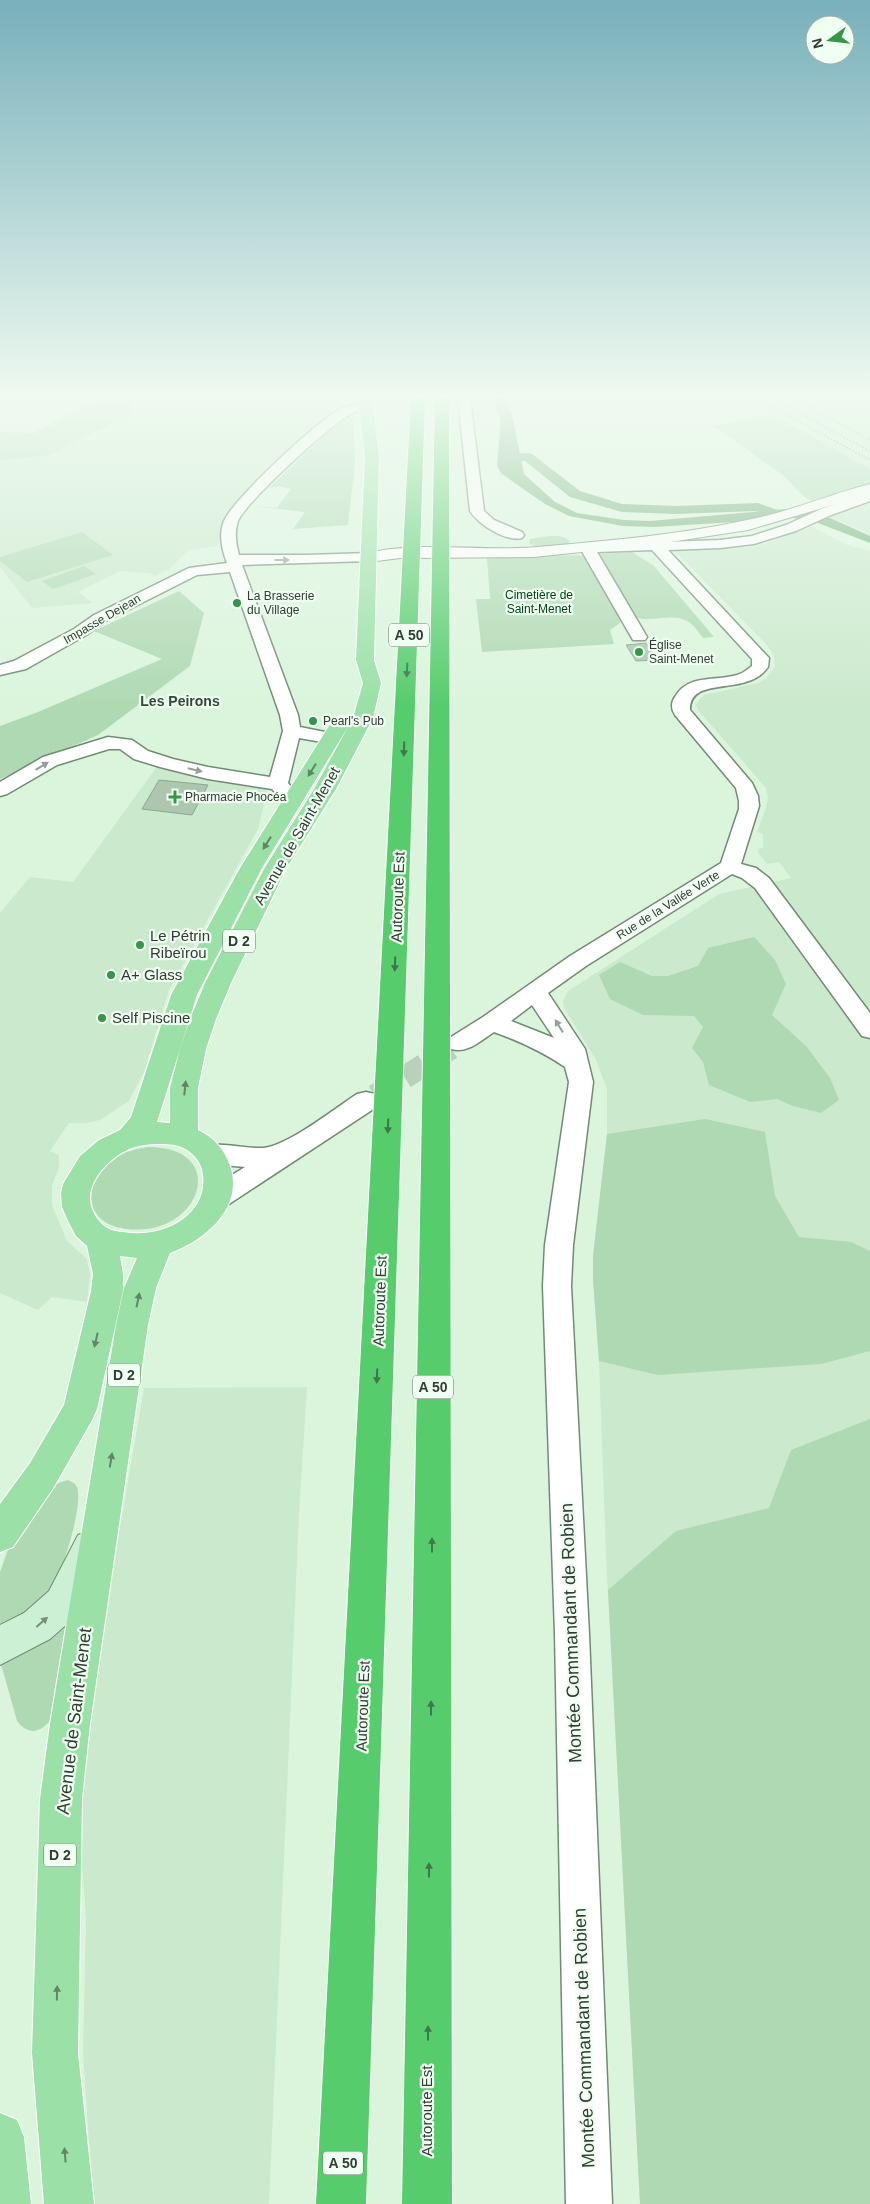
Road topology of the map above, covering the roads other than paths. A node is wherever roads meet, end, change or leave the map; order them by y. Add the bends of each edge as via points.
1 (246, 502) edge
2 (371, 502) edge
3 (414, 502) edge
4 (441, 502) edge
5 (476, 502) edge
6 (830, 502) edge
7 (855, 502) edge
8 (524, 534) junction
9 (675, 536) junction
10 (657, 547) junction
11 (587, 548) junction
12 (534, 552) junction
13 (369, 557) junction
14 (441, 561) junction
15 (234, 564) junction
16 (639, 637) dead end
17 (365, 660) junction
18 (0, 670) edge
19 (292, 731) junction
20 (331, 739) junction
21 (339, 762) junction
22 (0, 790) edge
23 (285, 792) junction
24 (729, 868) junction
25 (535, 991) junction
26 (491, 1023) junction
27 (870, 1030) edge
28 (460, 1043) tunnel mouth
29 (578, 1063) junction
30 (366, 1101) tunnel mouth
31 (184, 1136) junction
32 (130, 1137) junction
33 (211, 1154) junction
34 (286, 1154) junction
35 (217, 1198) junction
36 (101, 1241) junction
37 (158, 1244) junction
38 (67, 1434) junction
39 (0, 1504) edge
40 (104, 1508) junction
41 (0, 1534) edge
42 (0, 1646) edge
43 (0, 2137) edge
44 (6, 2204) edge
45 (69, 2204) edge
46 (341, 2204) edge
47 (427, 2204) edge
48 (588, 2204) edge

1 - 15 street via 232,518 228,534
2 - 13 main road, D 2
3 - 14 highway, Autoroute Est / A 50 via 413,538
4 - 14 highway, Autoroute Est / A 50
5 - 8 street via 480,518
6 - 9 street via 748,525
7 - 10 street via 754,540
8 - 12 street via 520,545
8 - 14 street
9 - 11 street
9 - 11 street via 565,533 581,540
10 - 11 street
10 - 24 street, Rue de la Vallée Verte via 762,658 760,667 746,678 694,687 683,694 679,702 681,711 745,787 749,797 749,807
11 - 12 street
11 - 16 street
12 - 14 street
13 - 14 street via 400,553
15 -> 13 street, Impasse Dejean
13 - 17 main road, D 2
14 -> 46 highway, Autoroute Est / A 50
47 -> 14 highway, Autoroute Est / A 50
15 - 18 street, Impasse Dejean via 194,571 100,618 20,665
15 - 19 street
17 - 20 main road, D 2 via 356,677 347,713
17 - 21 main road, D 2 via 372,683 363,718
19 - 20 street
19 - 23 street
20 - 21 street, Avenue de Saint-Menet via 343,744
20 -> 23 main road, Avenue de Saint-Menet / D 2
31 -> 21 main road, Avenue de Saint-Menet / D 2 via 184,1088 202,1019 275,869
22 -> 23 street via 50,761 108,743 125,744 142,755 167,764
23 -> 32 main road, Avenue de Saint-Menet / D 2 via 251,868 184,995 143,1122
24 - 25 street, Rue de la Vallée Verte
24 - 27 street via 748,873 762,884
25 - 26 street, Rue de la Vallée Verte
29 -> 25 street, Montée Commandant de Robien via 573,1049
26 - 28 street, Rue de la Vallée Verte
26 - 29 street via 528,1035
29 - 48 street, Montée Commandant de Robien via 581,1082 559,1244 557,1286 572,1634
30 - 34 street
31 - 32 main road via 158,1133
31 - 33 main road
32 - 36 main road via 102,1152 78,1181 75,1204 84,1225
33 - 34 street via 262,1158
33 - 35 main road via 221,1182
34 - 35 street
35 - 37 main road via 205,1218 184,1234
36 - 37 main road via 130,1246
36 -> 38 main road, D 2 via 108,1274 107,1291 80,1409
40 -> 37 main road, Avenue de Saint-Menet / D 2 via 132,1325 140,1288
38 - 39 main road
38 - 41 main road, D 2 via 33,1490
42 -> 40 main road via 37,1626 62,1604 88,1554
45 -> 40 main road, Avenue de Saint-Menet / D 2 via 55,2053 61,1799
43 - 44 main road

